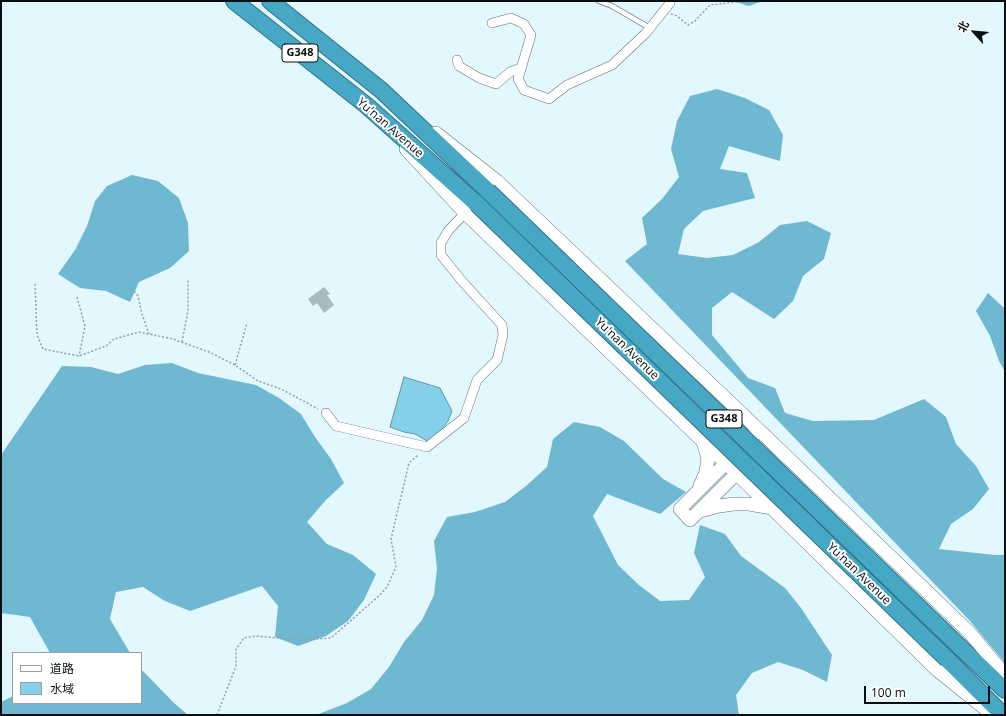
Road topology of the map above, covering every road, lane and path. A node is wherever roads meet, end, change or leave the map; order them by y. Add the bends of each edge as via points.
1 (234, 1) edge
2 (270, 1) edge
3 (599, 1) edge
4 (670, 1) edge
5 (746, 1) edge
6 (664, 10) junction
7 (492, 23) dead end
8 (650, 28) junction
9 (457, 60) dead end
10 (521, 68) junction
11 (381, 90) junction
12 (471, 209) junction
13 (188, 280) dead end
14 (35, 284) dead end
15 (132, 288) dead end
16 (77, 297) dead end
17 (247, 323) dead end
18 (149, 334) junction
19 (182, 342) junction
20 (79, 356) junction
21 (235, 365) junction
22 (326, 413) joint
23 (759, 430) junction
24 (770, 440) junction
25 (703, 442) junction
26 (427, 447) junction
27 (726, 464) junction
28 (737, 474) junction
29 (698, 492) junction
30 (772, 508) junction
31 (699, 512) junction
32 (1005, 675) edge
33 (1005, 690) edge
34 (217, 715) edge
35 (993, 715) edge
36 (1003, 715) edge

1 - 12 highway, Yu'nan Avenue / G348 via 366,105
2 - 11 highway, Yu'nan Avenue / G348
3 - 8 lane
4 - 6 street
5 - 6 path via 710,5 688,25
6 - 8 street
7 - 10 street via 510,18 524,24 531,35
8 - 10 street via 612,65 568,85 549,99 524,90 518,79
9 - 10 street via 459,66 496,84 510,72
11 - 23 main road via 497,181
11 - 33 highway, Yu'nan Avenue / G348, bridge
12 - 25 main road
12 - 26 street via 448,231 440,243 441,255 502,325 503,335 497,360 477,380 464,418
12 - 36 highway, Yu'nan Avenue / G348, bridge
13 - 19 path via 188,311
14 - 20 path via 37,336 43,349
15 - 18 path via 138,296
16 - 20 path via 85,326
17 - 21 path
18 - 19 path
18 - 20 path via 139,332 114,339 106,346
19 - 21 path
21 - 22 path via 258,381 281,389
22 - 26 street via 336,426
23 - 24 main road
23 - 27 main road
24 - 28 main road
24 - 32 main road via 970,633
25 - 27 main road
25 - 29 main road via 708,458 706,472
26 - 34 path via 409,463 391,539 396,567 387,588 331,638 244,638 236,649 236,666
27 - 28 main road
27 - 29 main road
28 - 30 main road
28 - 31 main road
29 - 31 main road via 680,509 690,520
30 - 31 main road via 734,504
30 - 35 main road via 937,670

